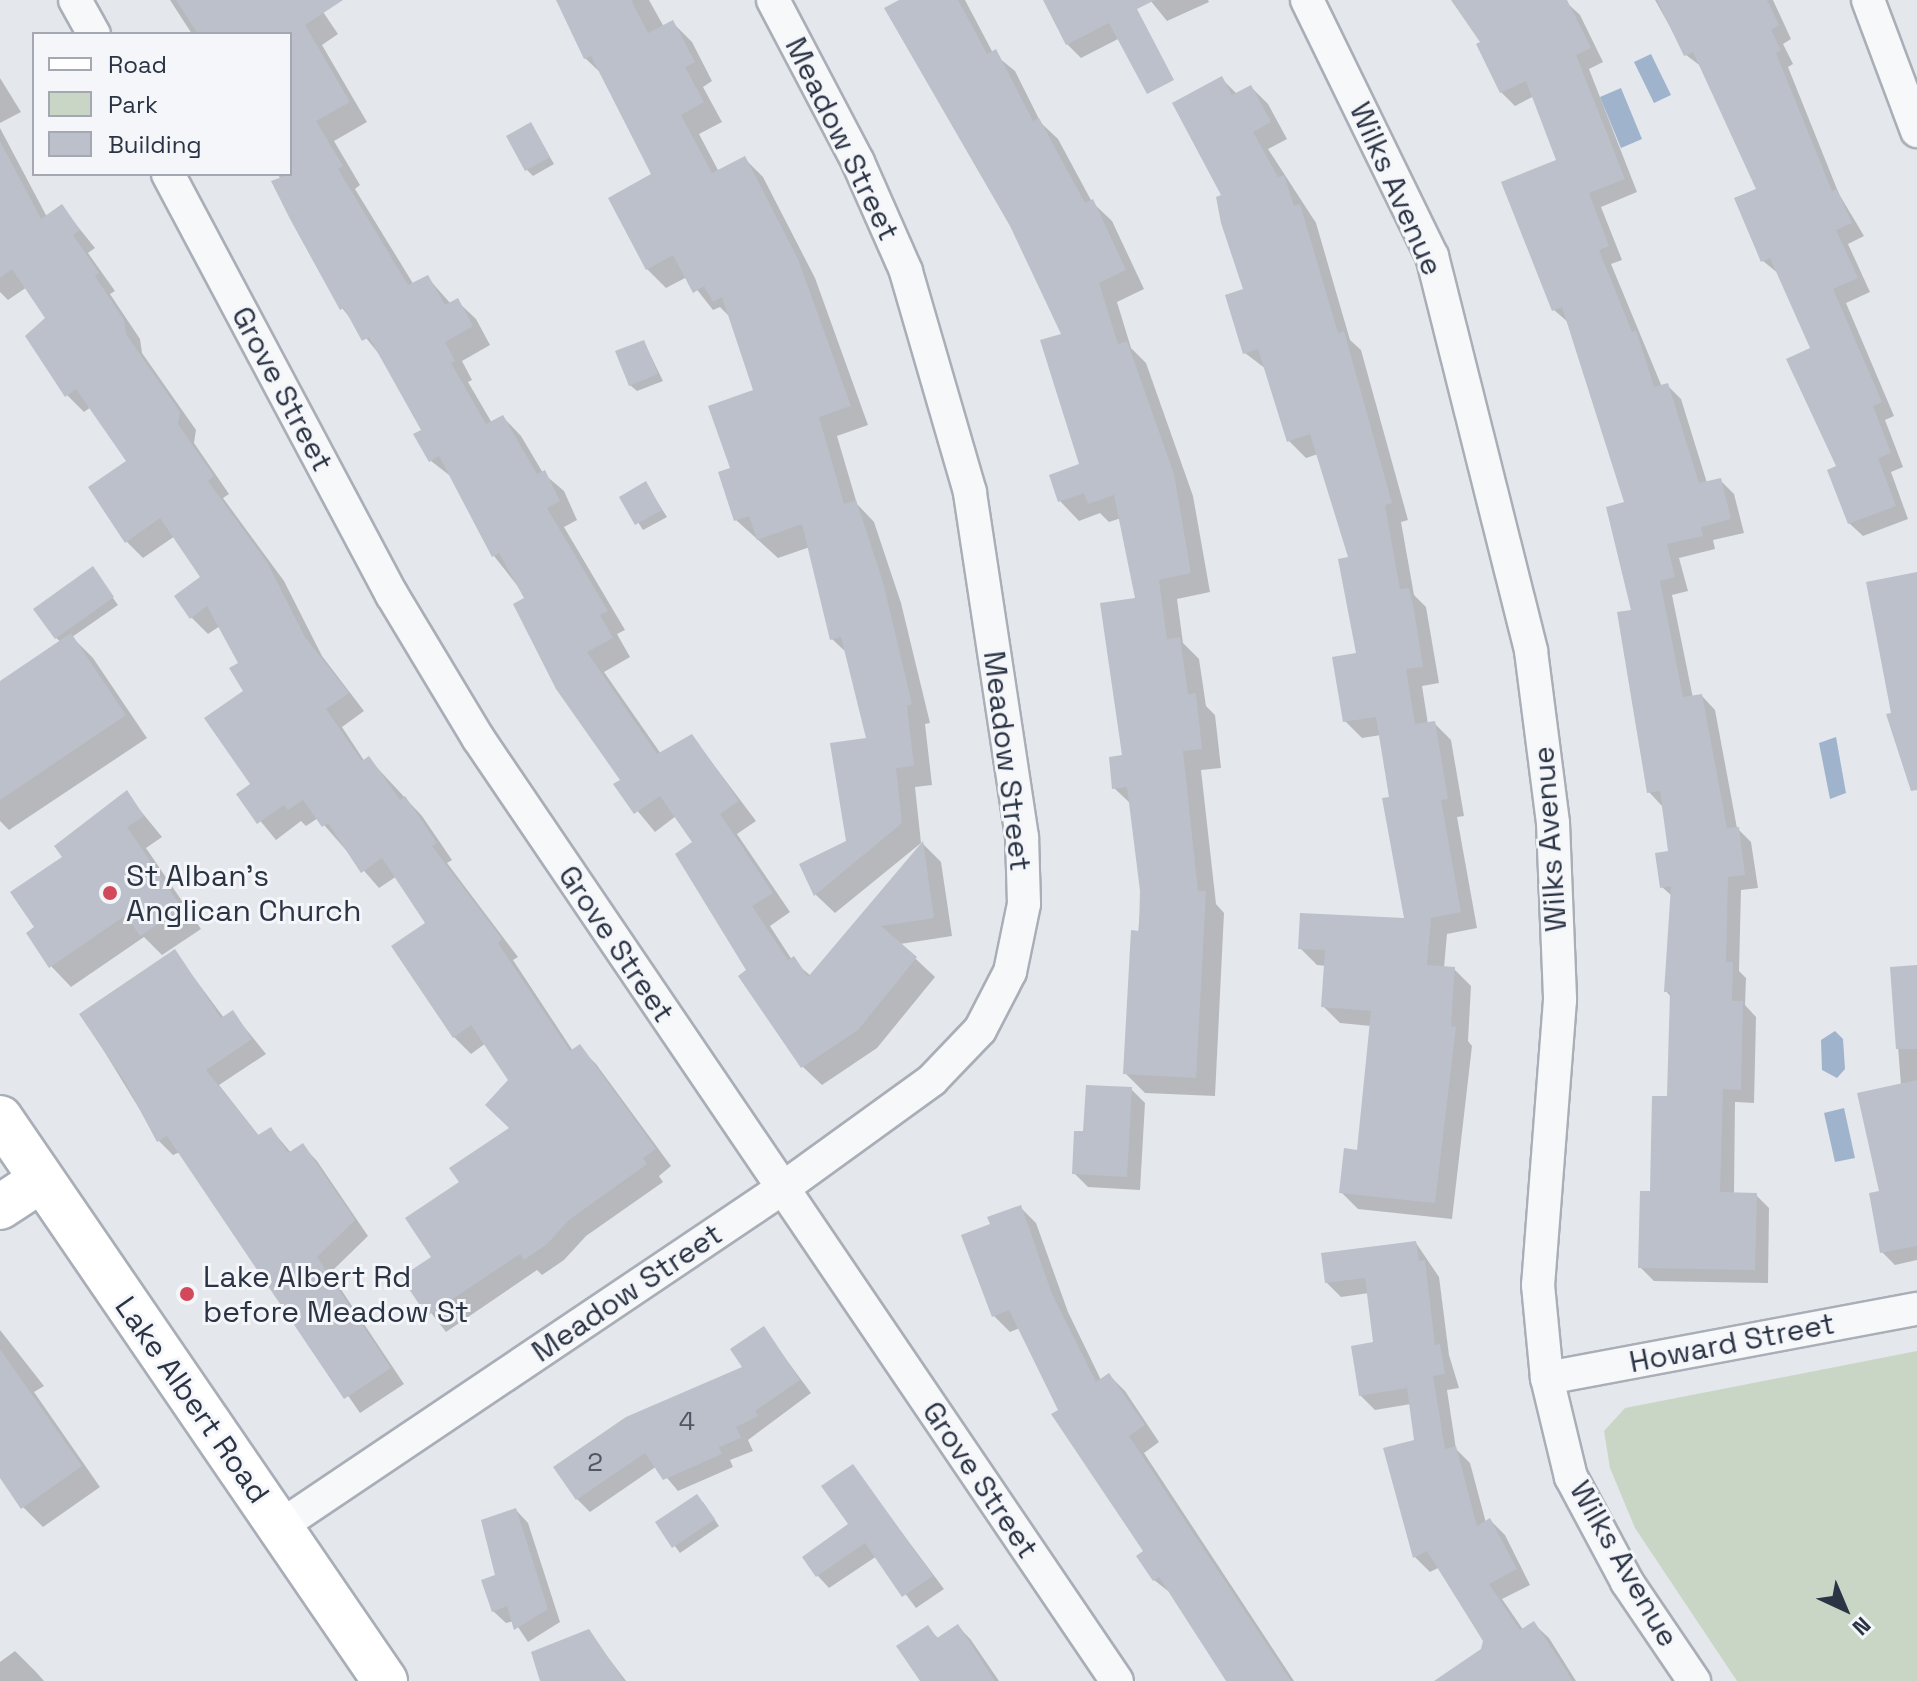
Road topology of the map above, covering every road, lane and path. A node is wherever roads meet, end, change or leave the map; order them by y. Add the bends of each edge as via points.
1 (75, 0) edge
2 (773, 0) edge
3 (1307, 0) edge
4 (1868, 0) edge
5 (93, 32) edge
6 (1917, 131) edge
7 (169, 176) edge
8 (0, 1118) edge
9 (41, 1180) junction
10 (783, 1188) junction
11 (0, 1207) edge
12 (1917, 1309) edge
13 (1547, 1378) junction
14 (279, 1527) junction
15 (385, 1681) edge
16 (1117, 1681) edge
17 (1694, 1681) edge

1 - 5 street
2 - 10 street, Meadow Street via 894,244 942,382 970,492 1022,837 1024,904 1010,972 980,1030 932,1080
3 - 13 street, Wilks Avenue via 1432,256 1531,651 1553,823 1560,1000 1538,1270
4 - 6 street
7 - 10 street, Grove Street via 392,595 478,738
8 - 9 main road, Lake Albert Road
9 - 11 main road
9 - 14 main road, Lake Albert Road
10 - 14 street, Meadow Street
10 - 16 street, Grove Street
12 - 13 street, Howard Street
13 - 17 street, Wilks Avenue via 1571,1477 1627,1582
14 - 15 main road, Lake Albert Road

